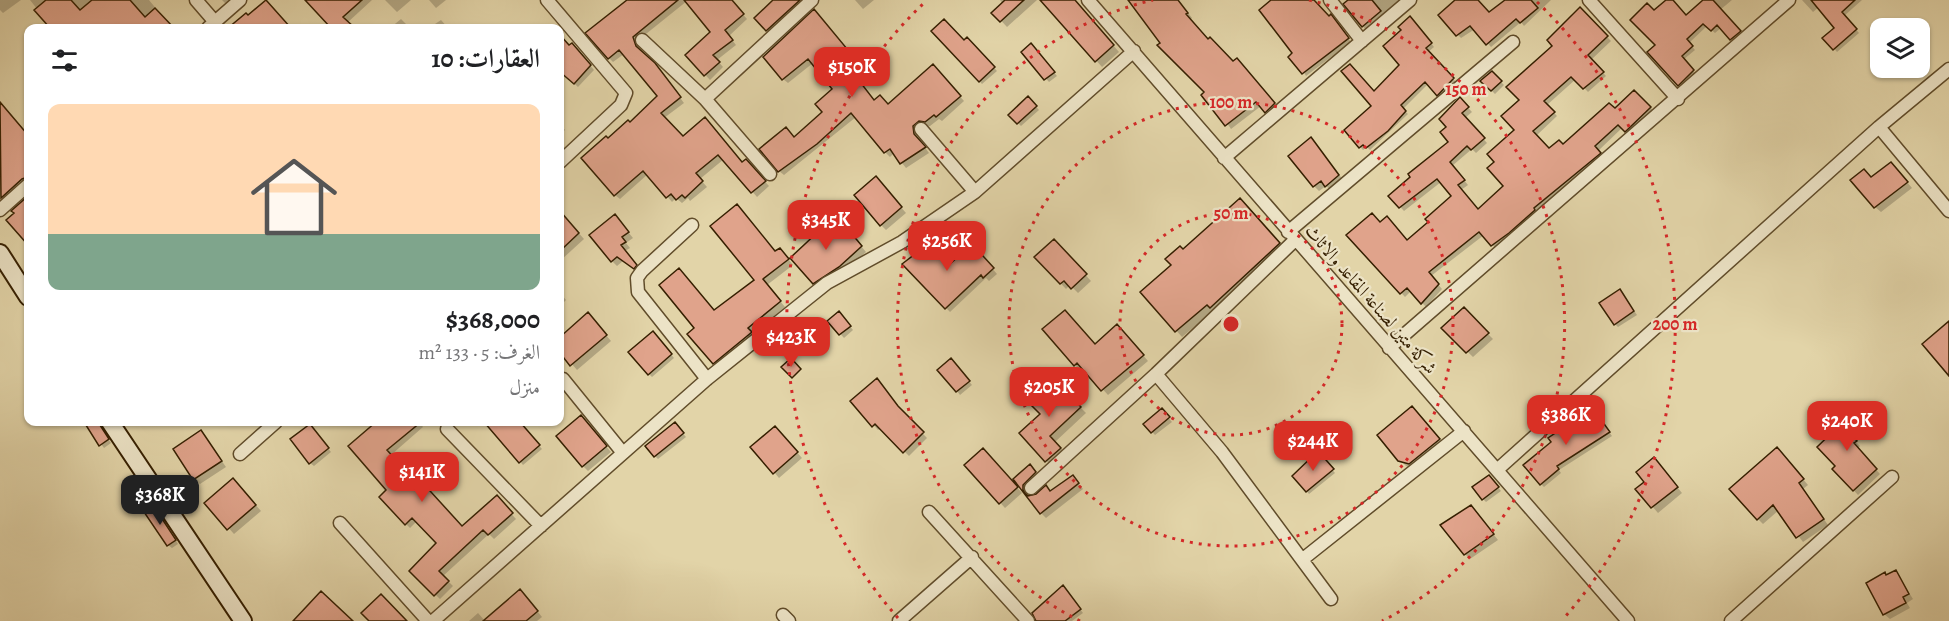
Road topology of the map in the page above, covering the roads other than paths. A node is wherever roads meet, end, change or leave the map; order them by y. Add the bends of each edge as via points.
1 (196, 0) edge
2 (240, 0) edge
3 (547, 0) edge
4 (812, 0) edge
5 (1088, 0) edge
6 (1330, 0) edge
7 (1410, 0) edge
8 (1589, 0) edge
9 (1789, 0) edge
10 (210, 24) edge
11 (212, 24) edge
12 (642, 40) dead end
13 (1362, 41) junction
14 (1512, 42) dead end
15 (1134, 51) junction
16 (1949, 69) edge
17 (705, 99) junction
18 (1678, 99) junction
19 (1879, 128) junction
20 (921, 129) dead end
21 (564, 158) edge
22 (1224, 158) junction
23 (770, 174) dead end
24 (24, 189) edge
25 (975, 192) junction
26 (0, 210) edge
27 (1949, 211) edge
28 (692, 225) dead end
29 (1291, 236) junction
30 (0, 253) edge
31 (24, 285) edge
32 (1389, 348) junction
33 (1156, 374) junction
34 (707, 379) junction
35 (564, 380) edge
36 (113, 426) edge
37 (272, 426) edge
38 (447, 429) dead end
39 (1464, 431) junction
40 (623, 453) junction
41 (240, 454) dead end
42 (1497, 470) junction
43 (1892, 477) dead end
44 (1031, 488) dead end
45 (929, 512) dead end
46 (340, 523) dead end
47 (541, 526) junction
48 (972, 557) junction
49 (1303, 559) junction
50 (1331, 599) dead end
51 (243, 621) edge
52 (428, 621) edge
53 (433, 621) edge
54 (899, 621) edge
55 (1028, 621) edge
56 (1628, 621) edge
57 (1731, 621) edge

1 - 10 street
2 - 11 street
3 - 21 street via 626,93 621,105
4 - 17 street
5 - 15 street, شركة متين لصناعة المقاعد والاثاث
6 - 13 street
7 - 13 street
8 - 18 street
9 - 18 street
12 - 17 street
13 - 22 street
14 - 29 street
15 - 22 street, شركة متين لصناعة المقاعد والاثاث
15 - 25 street
16 - 19 street
17 - 23 street
18 - 32 street
19 - 27 street
19 - 42 street
20 - 25 street
22 - 29 street, شركة متين لصناعة المقاعد والاثاث
24 - 26 street
25 - 34 street via 902,242 827,283
28 - 34 street via 642,270 637,278 638,292
29 - 32 street, شركة متين لصناعة المقاعد والاثاث
29 - 33 street
30 - 31 main road
32 - 39 street, شركة متين لصناعة المقاعد والاثاث
33 - 44 street
33 - 49 street via 1222,452
34 - 40 street
35 - 40 street
36 - 51 main road
37 - 41 street
38 - 47 street
39 - 42 street, شركة متين لصناعة المقاعد والاثاث
39 - 49 street
40 - 47 street
42 - 56 street, شركة متين لصناعة المقاعد والاثاث
43 - 57 street
45 - 48 street
46 - 52 street
47 - 53 street
48 - 54 street
48 - 55 street
49 - 50 street

